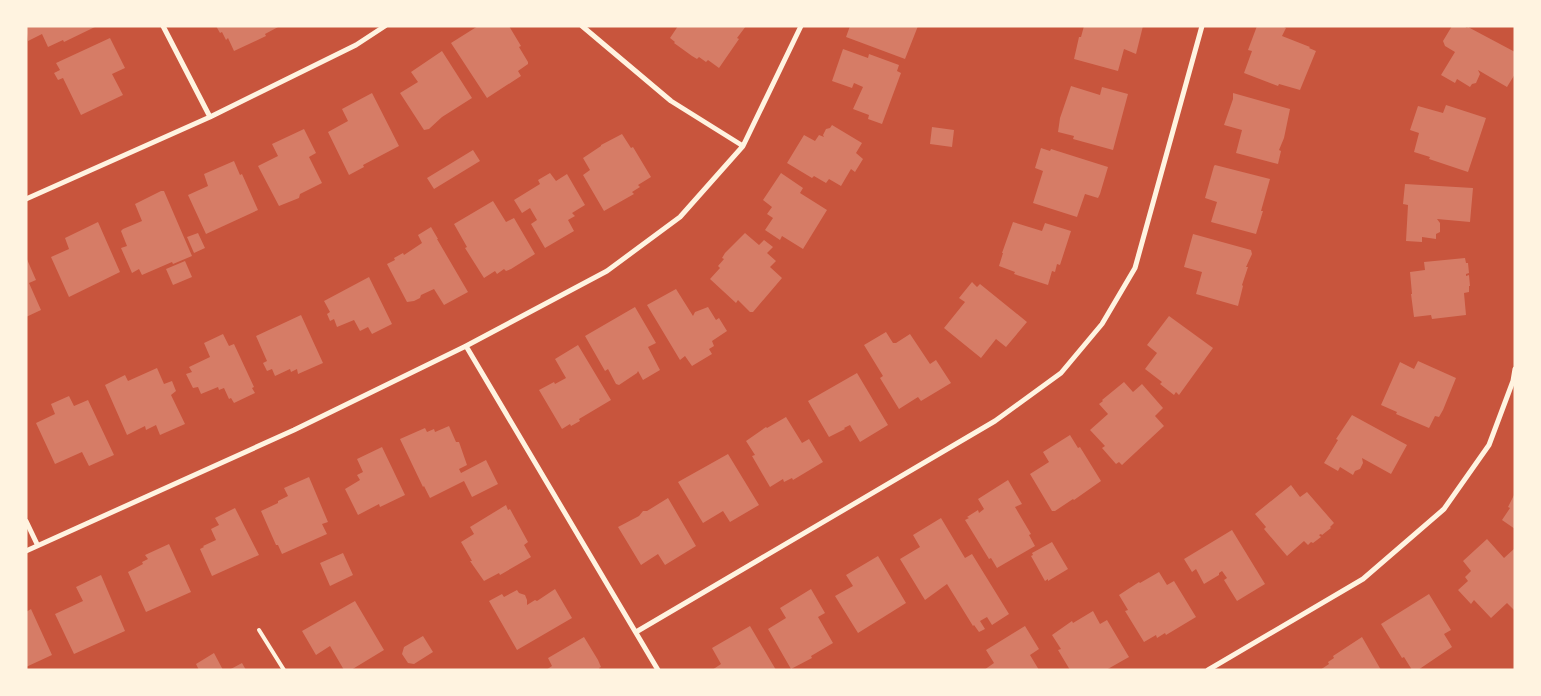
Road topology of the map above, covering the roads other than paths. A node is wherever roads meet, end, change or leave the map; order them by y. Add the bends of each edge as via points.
1 (163, 26) edge
2 (385, 26) edge
3 (582, 26) edge
4 (801, 26) edge
5 (1202, 26) edge
6 (210, 117) junction
7 (743, 146) junction
8 (26, 199) edge
9 (466, 346) junction
10 (1515, 369) edge
11 (26, 521) edge
12 (37, 544) junction
13 (26, 550) edge
14 (259, 630) dead end
15 (636, 632) junction
16 (284, 670) edge
17 (658, 670) edge
18 (1208, 670) edge

1 - 6 street
2 - 6 street via 356,45
3 - 7 street via 671,101
4 - 7 street
5 - 15 street via 1135,268 1102,324 1061,373 995,421
6 - 8 street
7 - 9 street via 680,217 607,271
9 - 12 street via 294,430
9 - 15 street
10 - 18 street via 1489,445 1444,509 1363,579
11 - 12 street
12 - 13 street
14 - 16 lane
15 - 17 street

